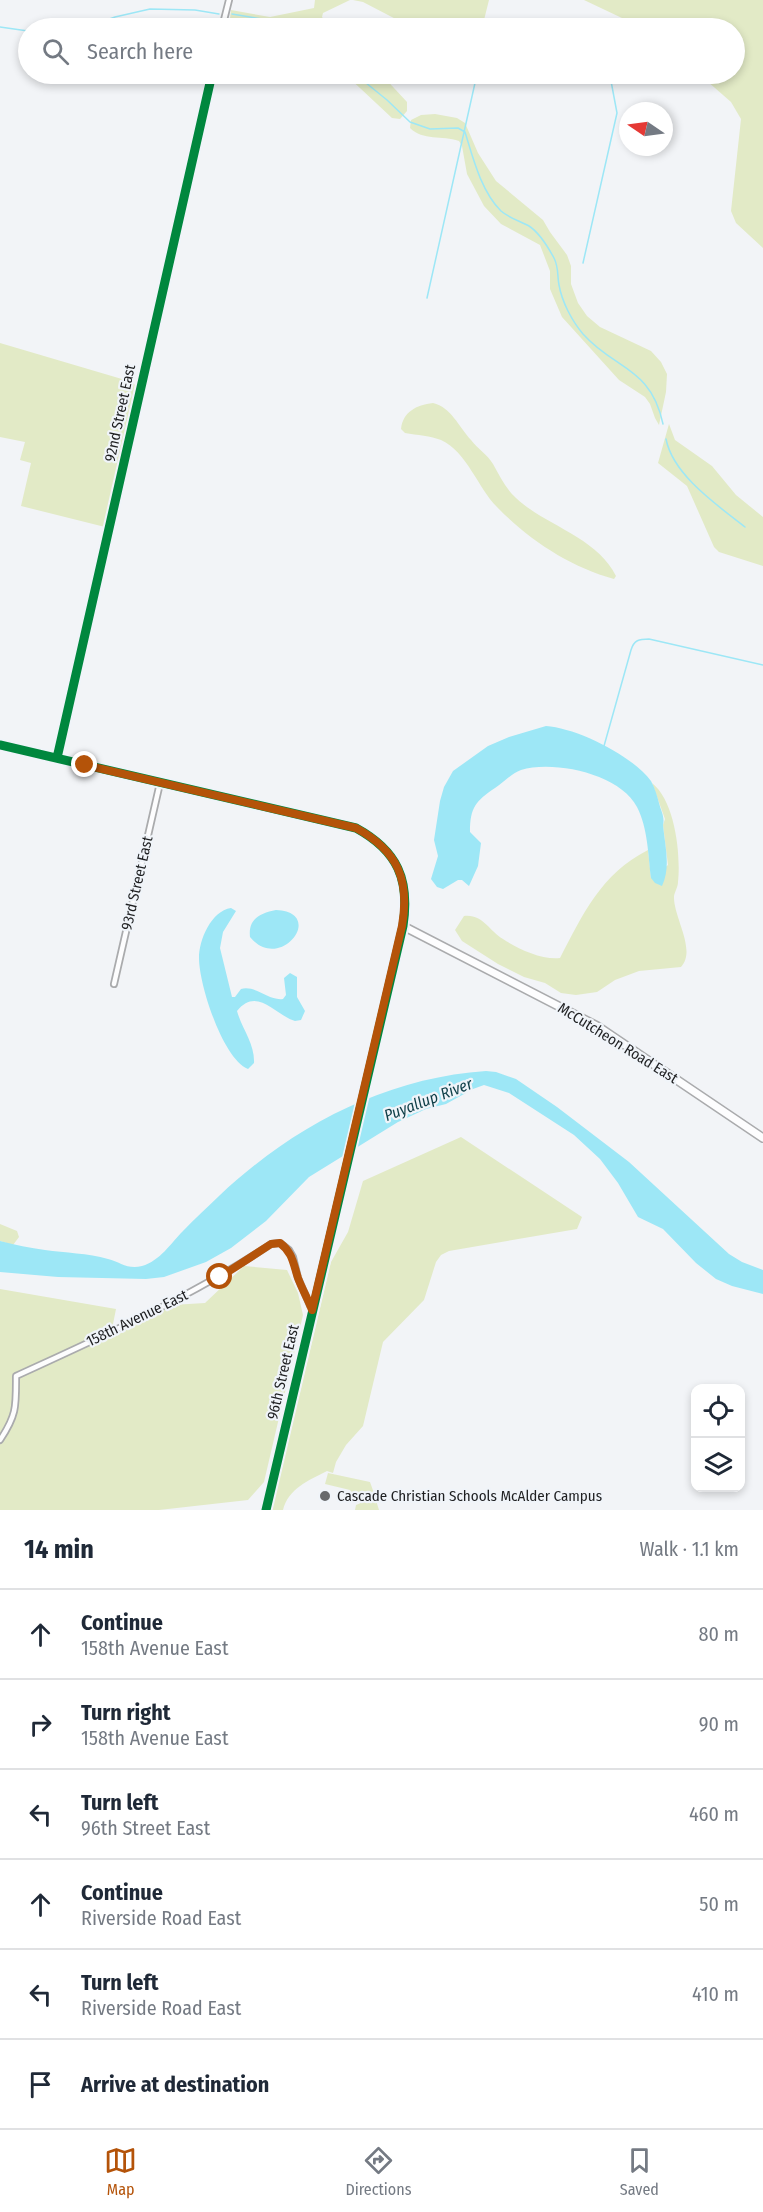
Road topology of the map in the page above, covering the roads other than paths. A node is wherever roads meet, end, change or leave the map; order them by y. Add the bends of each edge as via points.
1 (229, 0) edge
2 (224, 18) edge
3 (210, 84) edge
4 (0, 745) edge
5 (57, 758) junction
6 (160, 783) junction
7 (402, 926) junction
8 (114, 984) dead end
9 (763, 1138) edge
10 (312, 1310) junction
11 (0, 1440) edge
12 (266, 1510) edge

1 - 2 street
3 - 5 street, 92nd Street East
4 - 5 street, 96th Street East
5 - 6 street, 96th Street East
6 - 7 street, 96th Street East via 345,825 365,833 384,847 397,865 405,894
6 - 8 street, 93rd Street East
7 - 9 street, McCutcheon Road East via 597,1026
7 - 10 street, 96th Street East
10 - 11 street, 158th Avenue East via 291,1254 280,1243 271,1244 188,1294 16,1376 13,1421
10 - 12 street, 96th Street East

